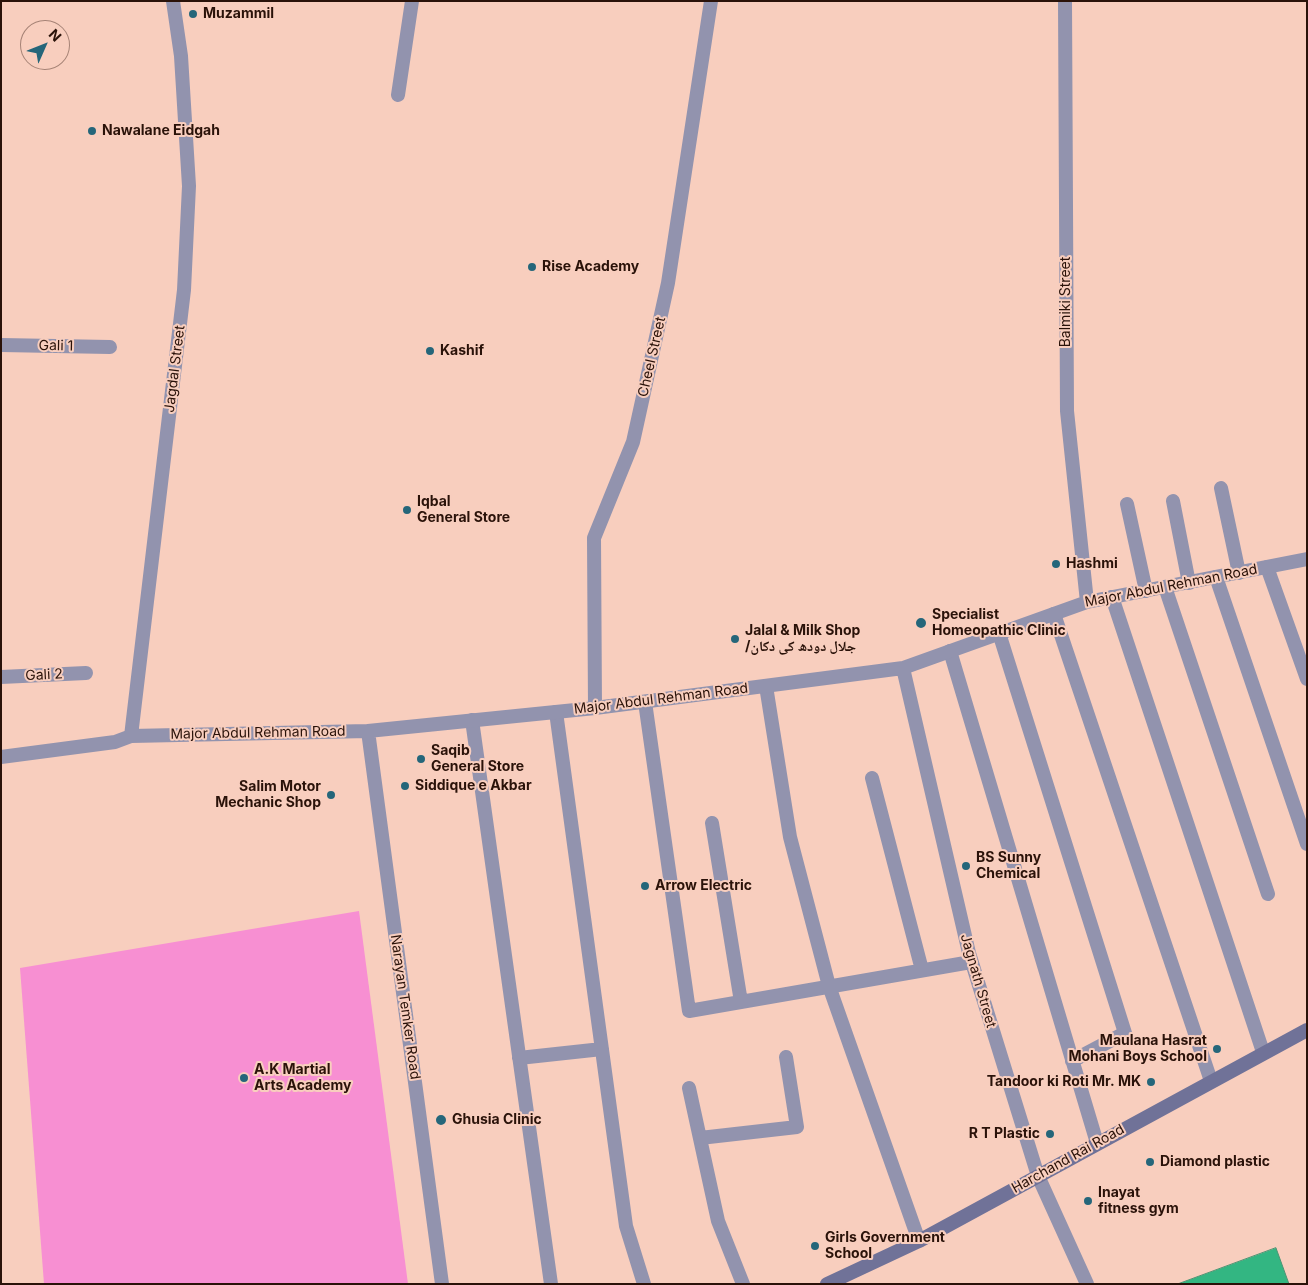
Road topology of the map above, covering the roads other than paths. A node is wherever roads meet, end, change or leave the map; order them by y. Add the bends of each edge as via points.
1 (173, 1) edge
2 (412, 1) edge
3 (711, 1) edge
4 (1065, 1) edge
5 (398, 95) dead end
6 (1, 345) edge
7 (110, 347) dead end
8 (1221, 488) dead end
9 (1173, 501) dead end
10 (1127, 504) dead end
11 (1307, 559) edge
12 (1267, 567) junction
13 (1239, 573) junction
14 (1216, 577) junction
15 (1189, 583) junction
16 (1165, 587) junction
17 (1146, 590) junction
18 (1112, 597) junction
19 (1088, 602) junction
20 (1054, 614) junction
21 (999, 634) junction
22 (950, 651) junction
23 (903, 668) junction
24 (86, 673) dead end
25 (1, 677) edge
26 (1307, 679) edge
27 (766, 686) junction
28 (645, 702) junction
29 (595, 708) junction
30 (556, 712) junction
31 (472, 720) junction
32 (368, 731) junction
33 (131, 736) junction
34 (1, 757) edge
35 (872, 778) dead end
36 (712, 822) dead end
37 (1307, 844) edge
38 (1268, 894) dead end
39 (971, 962) junction
40 (922, 970) junction
41 (829, 986) junction
42 (742, 1002) junction
43 (1307, 1030) edge
44 (602, 1049) junction
45 (1263, 1052) junction
46 (786, 1057) dead end
47 (519, 1058) junction
48 (1072, 1061) junction
49 (1210, 1081) junction
50 (689, 1088) dead end
51 (700, 1138) junction
52 (1097, 1144) junction
53 (1038, 1176) junction
54 (919, 1241) junction
55 (442, 1284) edge
56 (551, 1284) edge
57 (644, 1284) edge
58 (744, 1284) edge
59 (827, 1284) edge
60 (1087, 1284) edge

1 - 33 street, Jagdal Street via 181,56 189,186 184,290
2 - 5 street
3 - 29 street, Cheel Street via 666,292 633,442 594,538
4 - 19 street, Balmiki Street via 1067,411
6 - 7 street, Gali 1
8 - 13 street
9 - 15 street
10 - 17 street
11 - 12 street, Major Abdul Rehman Road
12 - 13 street, Major Abdul Rehman Road
12 - 26 street
13 - 14 street, Major Abdul Rehman Road
14 - 15 street, Major Abdul Rehman Road
14 - 37 street
15 - 16 street, Major Abdul Rehman Road
16 - 17 street, Major Abdul Rehman Road
16 - 38 street
17 - 18 street, Major Abdul Rehman Road
18 - 19 street, Major Abdul Rehman Road
18 - 45 street
19 - 20 street, Major Abdul Rehman Road
20 - 21 street, Major Abdul Rehman Road
20 - 49 street
21 - 22 street, Major Abdul Rehman Road
21 - 48 street via 1125,1033
22 - 23 street, Major Abdul Rehman Road
22 - 48 street
23 - 27 street, Major Abdul Rehman Road
23 - 39 street, Jagnath Street
24 - 25 street, Gali 2
27 - 28 street, Major Abdul Rehman Road
27 - 41 street via 790,837
28 - 29 street, Major Abdul Rehman Road
28 - 42 street via 689,1011
29 - 30 street, Major Abdul Rehman Road
30 - 31 street, Major Abdul Rehman Road
30 - 44 street
31 - 32 street, Major Abdul Rehman Road
31 - 47 street
32 - 33 street, Major Abdul Rehman Road
32 - 55 street, Narayan Temker Road
33 - 34 street, Major Abdul Rehman Road via 115,742
35 - 40 street
36 - 42 street
39 - 40 street
39 - 53 street, Jagnath Street
40 - 41 street
41 - 42 street
41 - 54 street
43 - 45 main road, Harchand Rai Road
44 - 47 street
44 - 57 street via 626,1226
45 - 49 main road, Harchand Rai Road
46 - 51 street via 797,1127
47 - 56 street
48 - 52 street
49 - 52 main road, Harchand Rai Road
50 - 51 street
51 - 58 street via 718,1221
52 - 53 main road, Harchand Rai Road
53 - 54 main road, Harchand Rai Road
53 - 60 street, Jagnath Street
54 - 59 main road, Harchand Rai Road

